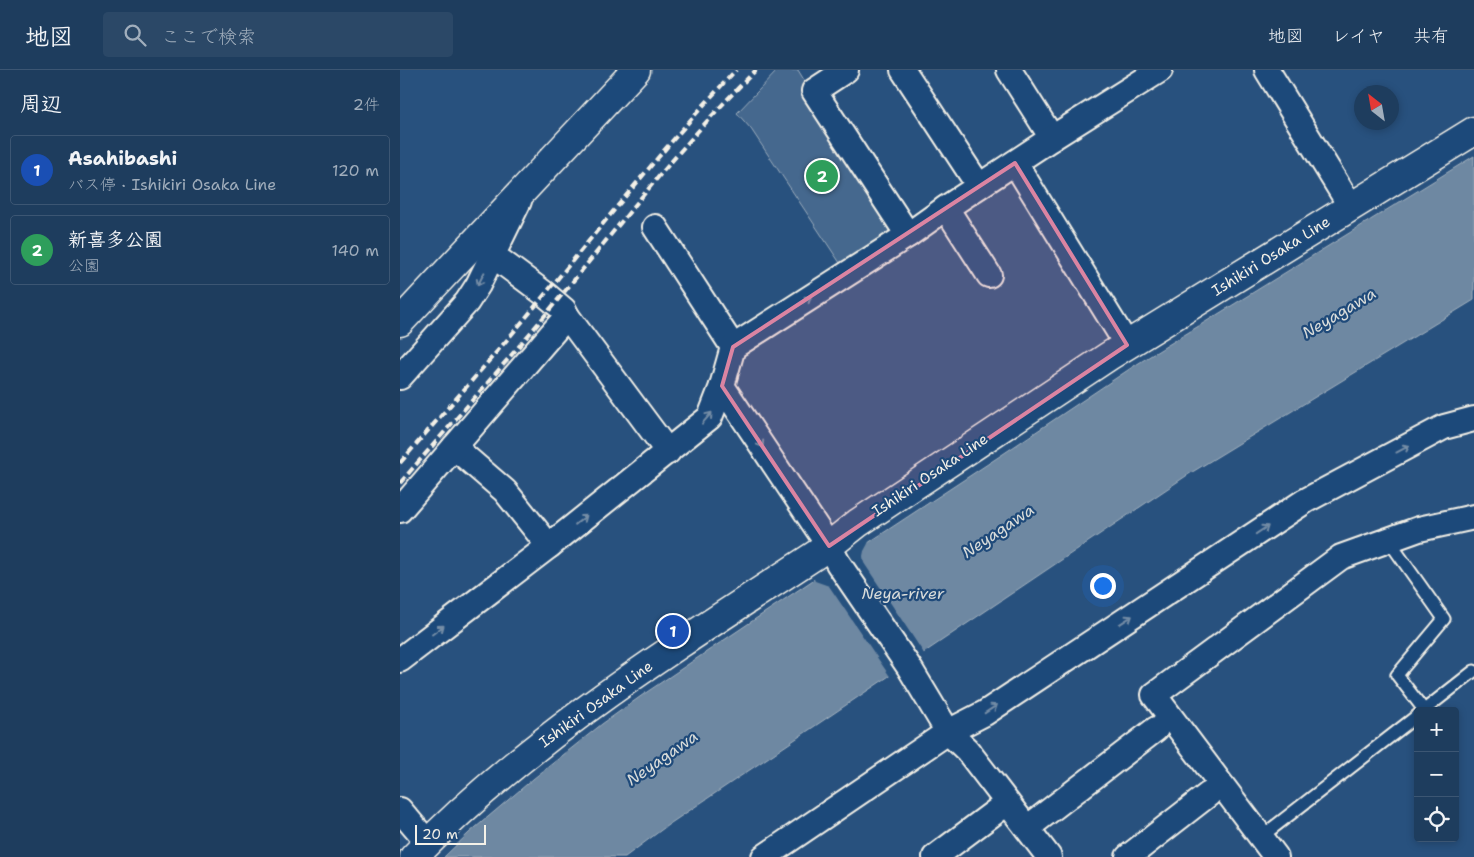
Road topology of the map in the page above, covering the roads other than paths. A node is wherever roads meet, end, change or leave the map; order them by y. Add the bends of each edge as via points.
1 (636, 70) edge
2 (846, 70) edge
3 (903, 70) edge
4 (1010, 70) edge
5 (1160, 70) edge
6 (1267, 70) edge
7 (1474, 131) edge
8 (1052, 138) junction
9 (1015, 163) junction
10 (979, 186) junction
11 (526, 188) junction
12 (1351, 207) junction
13 (946, 208) junction
14 (655, 226) dead end
15 (908, 235) junction
16 (502, 262) dead end
17 (989, 275) dead end
18 (567, 316) junction
19 (400, 322) edge
20 (1126, 345) junction
21 (733, 347) junction
22 (400, 377) edge
23 (722, 386) junction
24 (1474, 419) edge
25 (454, 448) junction
26 (668, 452) junction
27 (400, 510) edge
28 (1474, 517) edge
29 (1389, 541) junction
30 (549, 546) junction
31 (833, 553) junction
32 (400, 660) edge
33 (1474, 671) edge
34 (1419, 707) edge
35 (1428, 707) edge
36 (1414, 718) edge
37 (1156, 730) dead end
38 (948, 732) junction
39 (1209, 794) dead end
40 (1007, 803) junction
41 (400, 810) edge
42 (1027, 828) junction
43 (1261, 837) junction
44 (421, 850) edge
45 (764, 857) edge
46 (936, 857) edge
47 (1049, 857) edge
48 (1128, 857) edge
49 (1276, 857) edge

1 - 11 main road
2 - 15 street via 814,91
3 - 10 street
4 - 8 street
5 - 8 street
6 - 12 street
7 - 12 main road, Ishikiri Osaka Line
8 - 9 street
9 - 10 street
9 - 20 street
10 - 13 street
11 - 19 main road
11 -> 22 street via 467,302
12 - 20 main road, Ishikiri Osaka Line
13 - 15 street
13 - 17 street
14 - 21 street
21 -> 15 street
16 - 18 street via 545,294
18 - 25 street
18 - 26 street
20 - 31 main road, Ishikiri Osaka Line via 858,523
21 - 23 street
26 -> 23 street via 710,417
23 -> 31 street
38 -> 24 street via 985,712 1305,501 1444,428
25 - 27 street
25 - 30 street via 505,491
30 -> 26 street
28 - 29 street via 1419,529
29 - 34 lane via 1444,620 1397,675
29 - 43 street via 1341,557 1154,695
32 -> 30 street
31 - 38 street
31 - 44 main road, Ishikiri Osaka Line via 655,661 587,708 484,790
33 - 35 lane
36 - 43 lane
37 - 42 street
38 - 40 street via 967,750
38 - 45 street
39 - 48 street
40 - 42 street
40 - 46 street
41 - 44 street
42 - 47 street
43 - 49 street

